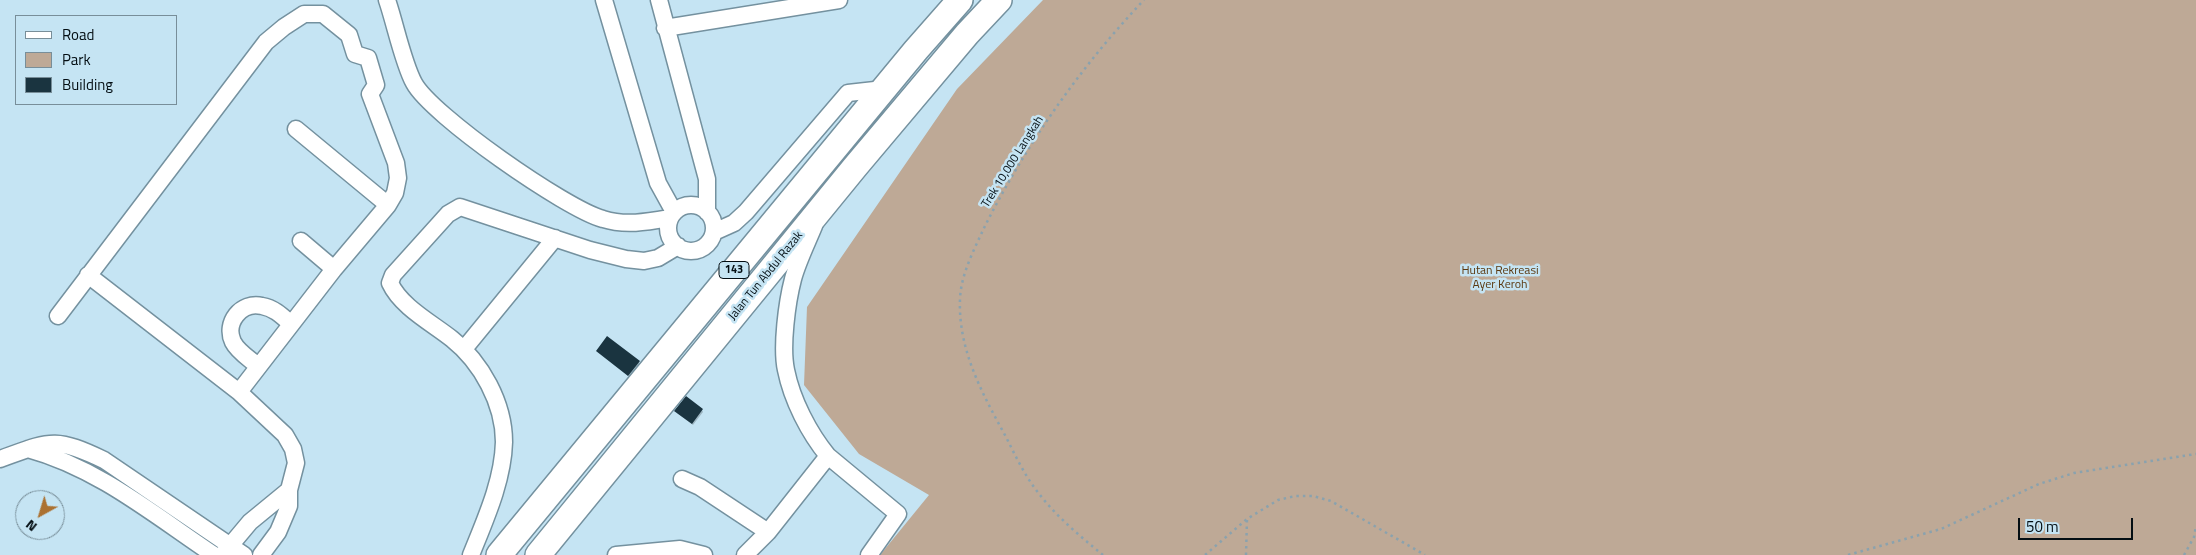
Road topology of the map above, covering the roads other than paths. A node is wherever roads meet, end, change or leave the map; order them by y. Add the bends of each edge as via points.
1 (387, 0) edge
2 (604, 0) edge
3 (659, 0) edge
4 (839, 0) edge
5 (960, 0) edge
6 (999, 0) edge
7 (778, 5) edge
8 (665, 28) junction
9 (884, 89) junction
10 (296, 129) dead end
11 (388, 205) junction
12 (820, 209) junction
13 (707, 212) junction
14 (672, 215) junction
15 (714, 232) junction
16 (555, 238) junction
17 (301, 241) dead end
18 (678, 246) junction
19 (334, 269) junction
20 (88, 275) junction
21 (58, 316) dead end
22 (291, 324) junction
23 (464, 349) junction
24 (258, 366) junction
25 (239, 392) junction
26 (28, 449) junction
27 (828, 456) junction
28 (0, 459) edge
29 (682, 479) dead end
30 (289, 490) junction
31 (768, 532) junction
32 (226, 550) edge
33 (752, 553) edge
34 (214, 555) edge
35 (244, 555) edge
36 (261, 555) edge
37 (471, 555) edge
38 (499, 555) edge
39 (538, 555) edge
40 (616, 555) edge
41 (704, 555) edge
42 (869, 555) edge

1 - 14 street via 413,82 432,106 453,122 524,175 579,210 619,223 644,222
2 - 14 street via 658,183
3 - 8 street
4 - 7 street
5 - 9 highway, 143
6 - 12 highway, Jalan Tun Abdul Razak / 143
7 - 8 street
8 - 13 street via 707,179
9 - 15 street via 848,92 746,212
9 - 38 highway, 143
10 - 11 street
11 - 19 street
11 - 20 street via 396,185 396,162 370,94 376,86 368,58 356,54 349,35 323,14 304,14 266,42
12 - 27 street via 793,279 786,337 786,370 797,402
12 - 39 highway, Jalan Tun Abdul Razak / 143
13 - 14 street via 702,207 687,205
13 - 15 street
14 - 18 street via 669,234
15 - 18 street via 711,240 700,249 684,250
16 - 18 street via 590,250 644,261 658,258
16 - 23 street
16 - 23 street via 460,207 448,214 393,275 390,283 402,300
17 - 19 street
19 - 22 street
20 - 21 street
20 - 25 street
22 - 24 street
22 - 24 street via 275,310 260,305 246,307 234,315 230,328 233,342
23 - 37 street via 489,386 500,416 504,441 496,489
24 - 25 street
25 - 30 street via 275,422 293,449 296,463
26 - 28 street
26 - 32 street via 44,443 61,443 104,460
26 - 34 street via 55,456 95,475
27 - 31 street
27 - 42 street via 898,514
29 - 31 street via 700,487
30 - 32 street via 250,522
30 - 36 street via 285,519
31 - 33 street
32 - 35 street
40 - 41 street via 680,549

